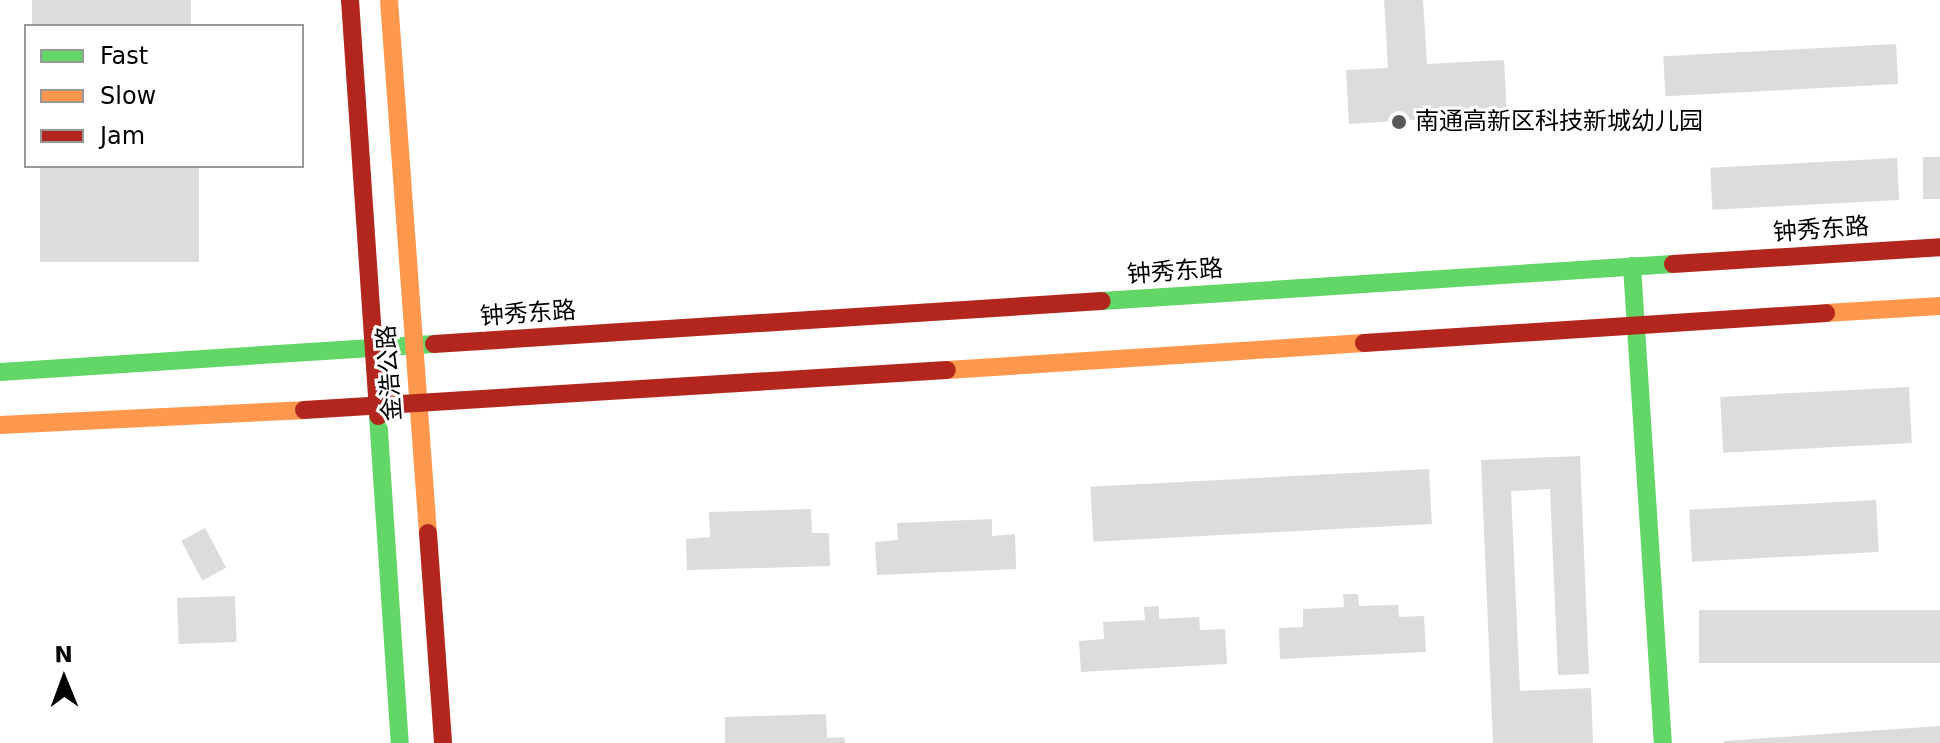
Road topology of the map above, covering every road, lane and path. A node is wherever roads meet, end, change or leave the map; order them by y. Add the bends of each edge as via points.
1 (350, 0) edge
2 (389, 0) edge
3 (1940, 247) edge
4 (1632, 266) junction
5 (1940, 306) edge
6 (1636, 328) junction
7 (412, 346) junction
8 (375, 348) junction
9 (0, 372) edge
10 (417, 404) junction
11 (379, 407) junction
12 (0, 425) edge
13 (400, 743) edge
14 (443, 743) edge
15 (1663, 743) edge

1 - 8 main road
2 - 7 main road, 金浩公路
3 - 4 main road, 钟秀东路
4 - 6 main road
4 - 7 main road, 钟秀东路
5 - 6 main road
6 - 10 main road
6 - 15 main road
7 - 8 main road, 钟秀东路
7 - 10 main road, 金浩公路
8 - 9 main road
8 - 11 main road
10 - 11 main road
10 - 14 main road, 金浩公路
11 - 12 main road
11 - 13 main road

